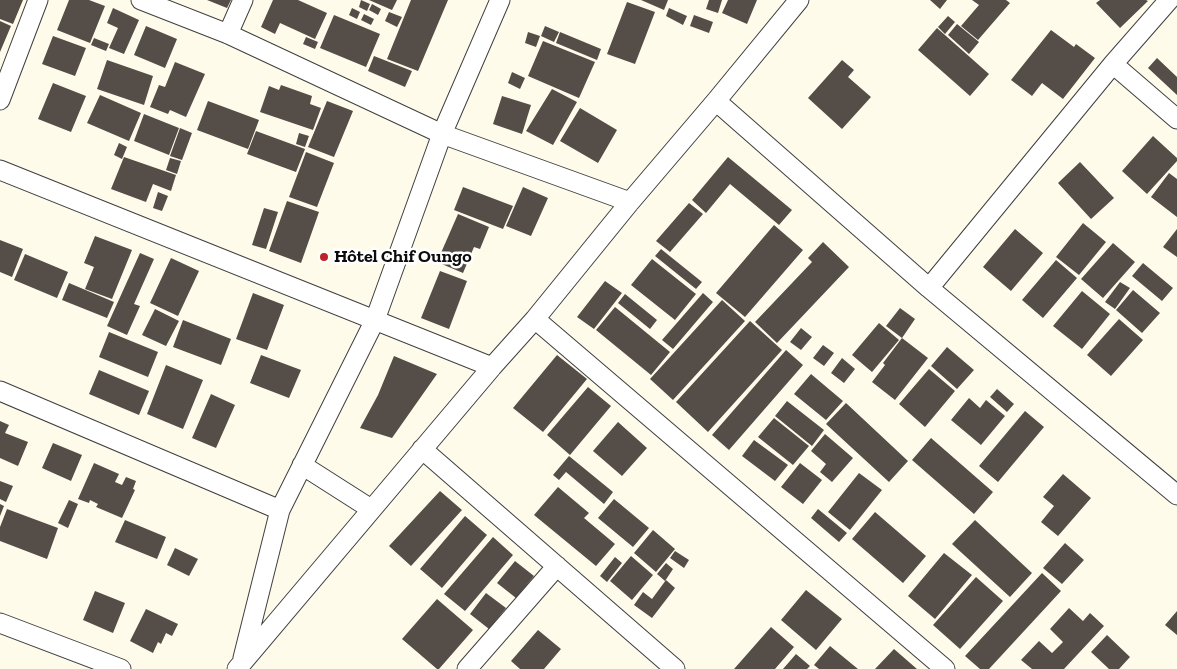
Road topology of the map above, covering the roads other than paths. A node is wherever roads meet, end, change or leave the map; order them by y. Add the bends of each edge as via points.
1 (38, 0) edge
2 (141, 0) edge
3 (243, 0) edge
4 (500, 0) edge
5 (799, 0) edge
6 (1169, 0) edge
7 (228, 34) junction
8 (1113, 64) junction
9 (0, 100) edge
10 (716, 101) junction
11 (1177, 119) edge
12 (442, 134) junction
13 (0, 170) edge
14 (630, 202) junction
15 (929, 288) junction
16 (535, 319) junction
17 (375, 320) junction
18 (492, 367) junction
19 (0, 391) edge
20 (422, 449) junction
21 (302, 465) junction
22 (1177, 495) edge
23 (371, 509) junction
24 (280, 510) junction
25 (557, 566) junction
26 (0, 623) edge
27 (240, 666) edge
28 (121, 669) edge
29 (467, 669) edge
30 (675, 669) edge
31 (945, 669) edge

1 - 9 street
2 - 7 street
3 - 7 street
4 - 12 street
5 - 10 street
6 - 8 street
7 - 12 street
8 - 11 street
8 - 15 street
10 - 14 street
10 - 15 street
12 - 14 street
12 - 17 street
13 - 17 street
14 - 16 street
15 - 22 street
16 - 18 street
16 - 31 street
17 - 18 street
17 - 21 street
18 - 20 street
19 - 24 street
20 - 23 street
20 - 25 street
21 - 23 street
21 - 24 street
23 - 27 street
24 - 27 street
25 - 29 street
25 - 30 street
26 - 28 street

